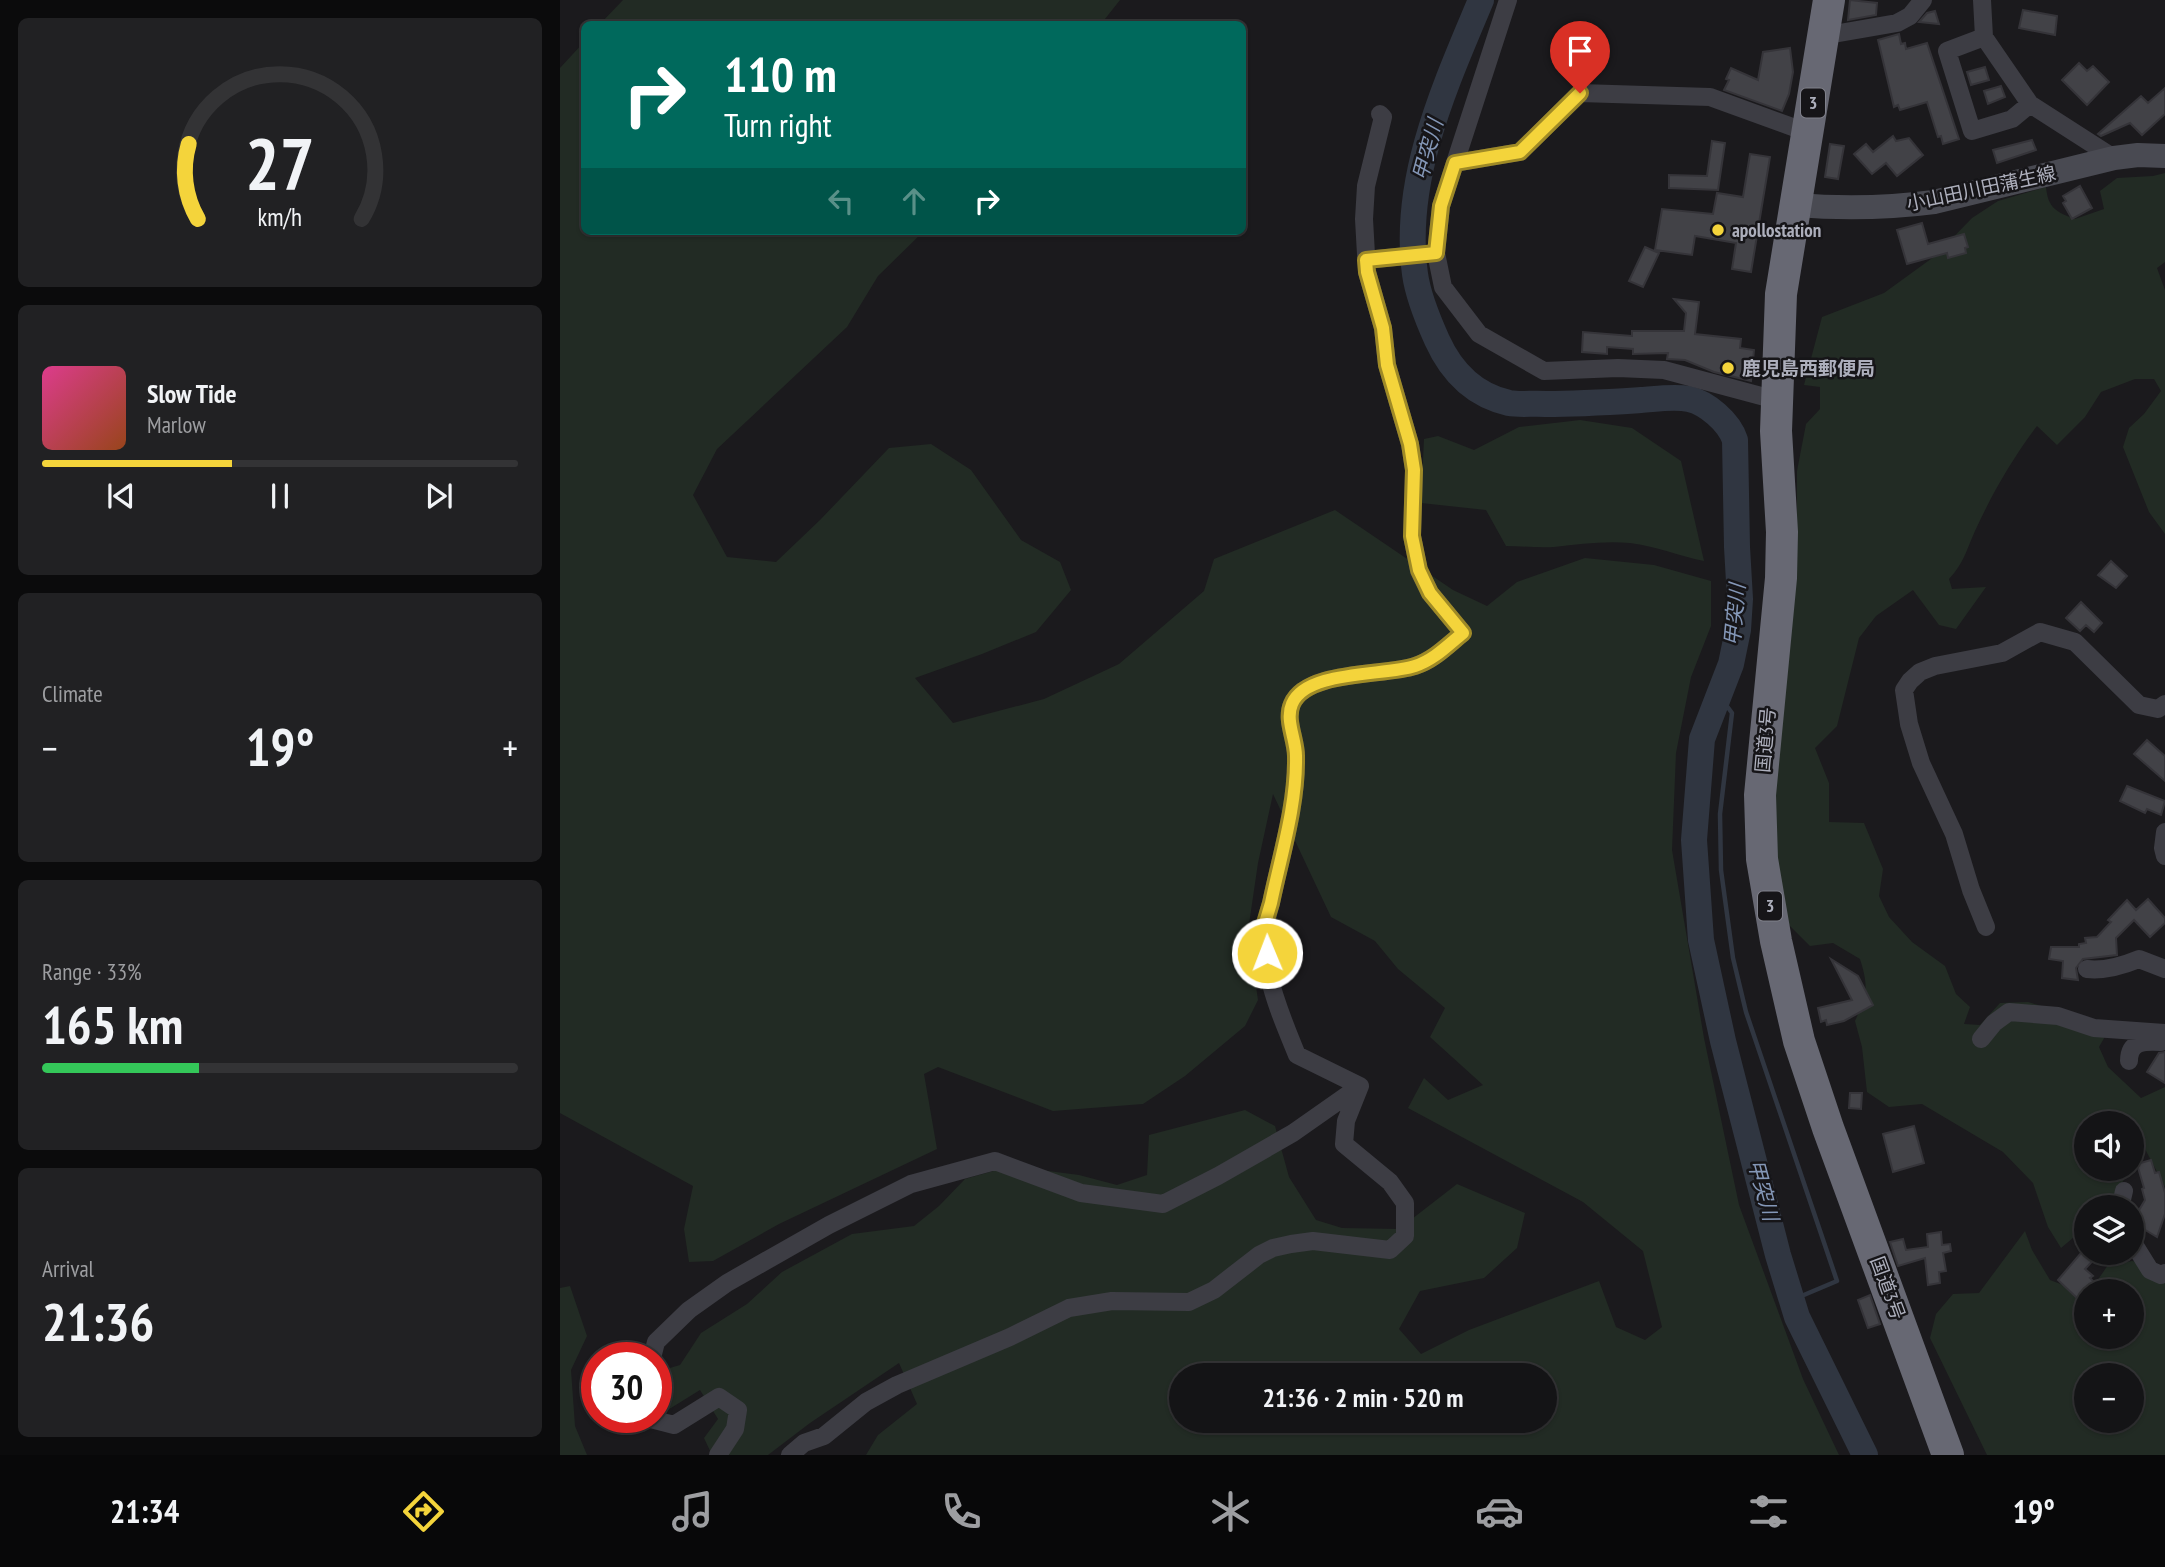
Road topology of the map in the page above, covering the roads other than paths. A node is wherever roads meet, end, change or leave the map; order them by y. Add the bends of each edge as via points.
1 (1508, 0) edge
2 (1829, 0) edge
3 (1923, 0) edge
4 (1982, 0) edge
5 (1822, 36) junction
6 (1984, 37) junction
7 (2030, 104) junction
8 (1380, 114) dead end
9 (1809, 133) junction
10 (2165, 156) edge
11 (2114, 158) junction
12 (1455, 163) junction
13 (1796, 205) junction
14 (1436, 253) junction
15 (1366, 260) junction
16 (1776, 400) junction
17 (2165, 704) edge
18 (2165, 832) edge
19 (2165, 856) edge
20 (1986, 927) dead end
21 (2087, 969) dead end
22 (2165, 969) edge
23 (2165, 1033) edge
24 (1981, 1039) dead end
25 (2165, 1042) edge
26 (2129, 1061) dead end
27 (1360, 1086) junction
28 (2144, 1260) edge
29 (2165, 1273) edge
30 (656, 1342) edge
31 (672, 1424) edge
32 (718, 1455) edge
33 (790, 1455) edge
34 (1948, 1455) edge

1 - 12 street
2 - 5 highway, 国道3号 / 3
3 - 5 street via 1897,23
4 - 6 street
5 - 9 highway, 国道3号 / 3
6 - 7 street
6 - 7 street via 1947,51 1972,131 2012,119
7 - 11 street
8 - 15 street via 1383,117 1366,186
9 - 12 street via 1710,97 1580,93 1520,152
9 - 13 highway, 国道3号 / 3
10 - 11 main road, 小山田川田蒲生線
11 - 13 main road, 小山田川田蒲生線 via 1934,202 1884,208
12 - 14 street via 1441,206
13 - 16 highway, 国道3号 / 3 via 1782,294
14 - 15 street
14 - 16 street via 1443,286 1479,334 1544,372 1664,370
15 - 27 street via 1387,365 1410,444 1412,536 1419,570 1430,593 1463,633 1431,660 1319,683 1300,691 1291,704 1296,779 1265,923 1268,972 1297,1055
16 - 34 highway, 国道3号 / 3 via 1781,566 1760,794 1762,859 1799,1041
17 - 20 street via 2158,709 2139,705 2076,642 2040,632 2002,653 1935,666 1910,681 1904,691 1921,763 1954,834
18 - 19 street
21 - 22 street via 2098,971 2139,959
23 - 24 street via 2094,1028 2058,1016 2008,1012
25 - 26 street via 2134,1045
27 - 30 street via 1293,1133 1163,1203 1081,1193 995,1161 911,1184 727,1283 689,1310
27 - 33 street via 1346,1121 1345,1144 1390,1182 1405,1203 1405,1236 1390,1250 1313,1241 1291,1244 1259,1255 1214,1290 1189,1302 1112,1301 1069,1308 897,1385
28 - 29 street via 2150,1270
31 - 32 street via 719,1397 738,1410 735,1429

